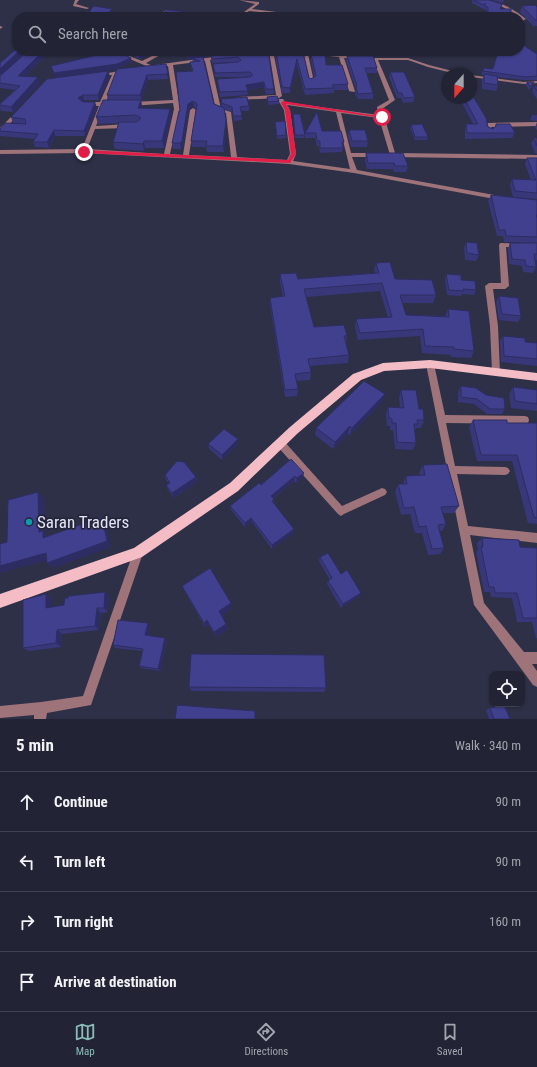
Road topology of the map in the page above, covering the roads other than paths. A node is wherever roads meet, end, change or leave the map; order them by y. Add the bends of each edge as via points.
1 (77, 0) edge
2 (241, 0) edge
3 (484, 0) edge
4 (259, 1) edge
5 (87, 8) dead end
6 (249, 10) junction
7 (246, 12) edge
8 (268, 12) edge
9 (514, 12) edge
10 (126, 56) edge
11 (155, 56) edge
12 (228, 56) edge
13 (272, 56) edge
14 (306, 56) edge
15 (334, 56) edge
16 (341, 57) junction
17 (362, 58) edge
18 (207, 59) junction
19 (368, 59) edge
20 (375, 59) junction
21 (142, 63) junction
22 (170, 64) junction
23 (216, 66) edge
24 (151, 67) junction
25 (209, 67) junction
26 (137, 69) edge
27 (441, 69) edge
28 (129, 70) edge
29 (115, 72) junction
30 (92, 76) edge
31 (477, 77) edge
32 (213, 81) junction
33 (220, 81) edge
34 (312, 82) edge
35 (537, 82) edge
36 (352, 91) dead end
37 (279, 96) junction
38 (225, 100) edge
39 (233, 100) edge
40 (176, 101) junction
41 (217, 101) junction
42 (283, 103) junction
43 (84, 104) edge
44 (102, 104) junction
45 (118, 104) edge
46 (126, 104) edge
47 (21, 109) edge
48 (193, 110) dead end
49 (338, 110) junction
50 (382, 117) junction
51 (537, 124) edge
52 (130, 126) edge
53 (92, 128) junction
54 (0, 131) edge
55 (490, 131) edge
56 (0, 152) edge
57 (84, 152) junction
58 (167, 155) junction
59 (350, 155) junction
60 (393, 155) junction
61 (186, 156) junction
62 (537, 157) edge
63 (234, 159) junction
64 (290, 162) junction
65 (354, 171) junction
66 (509, 199) edge
67 (537, 246) edge
68 (430, 364) junction
69 (496, 372) junction
70 (537, 377) edge
71 (442, 420) junction
72 (525, 420) dead end
73 (280, 443) junction
74 (452, 470) junction
75 (505, 471) dead end
76 (382, 492) dead end
77 (464, 530) junction
78 (537, 538) edge
79 (138, 553) junction
80 (0, 601) edge
81 (521, 658) junction
82 (537, 658) edge
83 (537, 681) edge
84 (0, 712) edge
85 (41, 713) edge

1 - 5 street via 74,5
2 - 4 street
3 - 9 street via 502,5
4 - 6 street
6 - 7 street
6 - 8 street
10 - 21 street
11 - 21 street
12 - 18 street
13 - 37 street
14 - 34 street
15 - 16 street
16 - 17 street
16 - 36 street
18 - 22 street
18 - 25 street
19 - 20 street
20 - 27 street via 408,59
20 - 50 street via 392,100 379,108
21 - 24 street
22 - 24 street
22 - 40 street
23 - 25 street
24 - 26 street
25 - 32 street
28 - 29 street
29 - 30 street
29 - 44 street
31 - 35 street via 524,83
32 - 33 street
32 - 41 street
37 - 39 street
37 - 42 street
38 - 41 street
40 - 46 street
40 - 58 street via 177,109
41 - 63 street via 219,110 228,112
42 - 49 street
42 - 64 street via 288,110 293,154
43 - 44 street
44 - 45 street
44 - 53 street
47 - 54 street via 9,125
48 - 61 street
49 - 50 street
49 - 59 street
50 - 60 street
51 - 55 street via 488,125
52 - 53 street
53 - 57 street
56 - 57 street
57 - 58 street
58 - 61 street
59 - 60 street
59 - 65 street
60 - 62 street
61 - 63 street
63 - 64 street
64 - 65 street
65 - 66 street
67 - 69 street via 502,245 505,286 489,286
68 - 69 main road
68 - 71 street
68 - 73 main road via 383,367 357,378
69 - 70 main road
71 - 72 street
71 - 74 street
73 - 76 street via 340,512
73 - 79 main road via 234,487
74 - 75 street
74 - 77 street
77 - 78 street
77 - 81 street via 479,606
79 - 80 main road
79 - 85 street via 87,701
81 - 82 street
81 - 83 street
84 - 85 street

